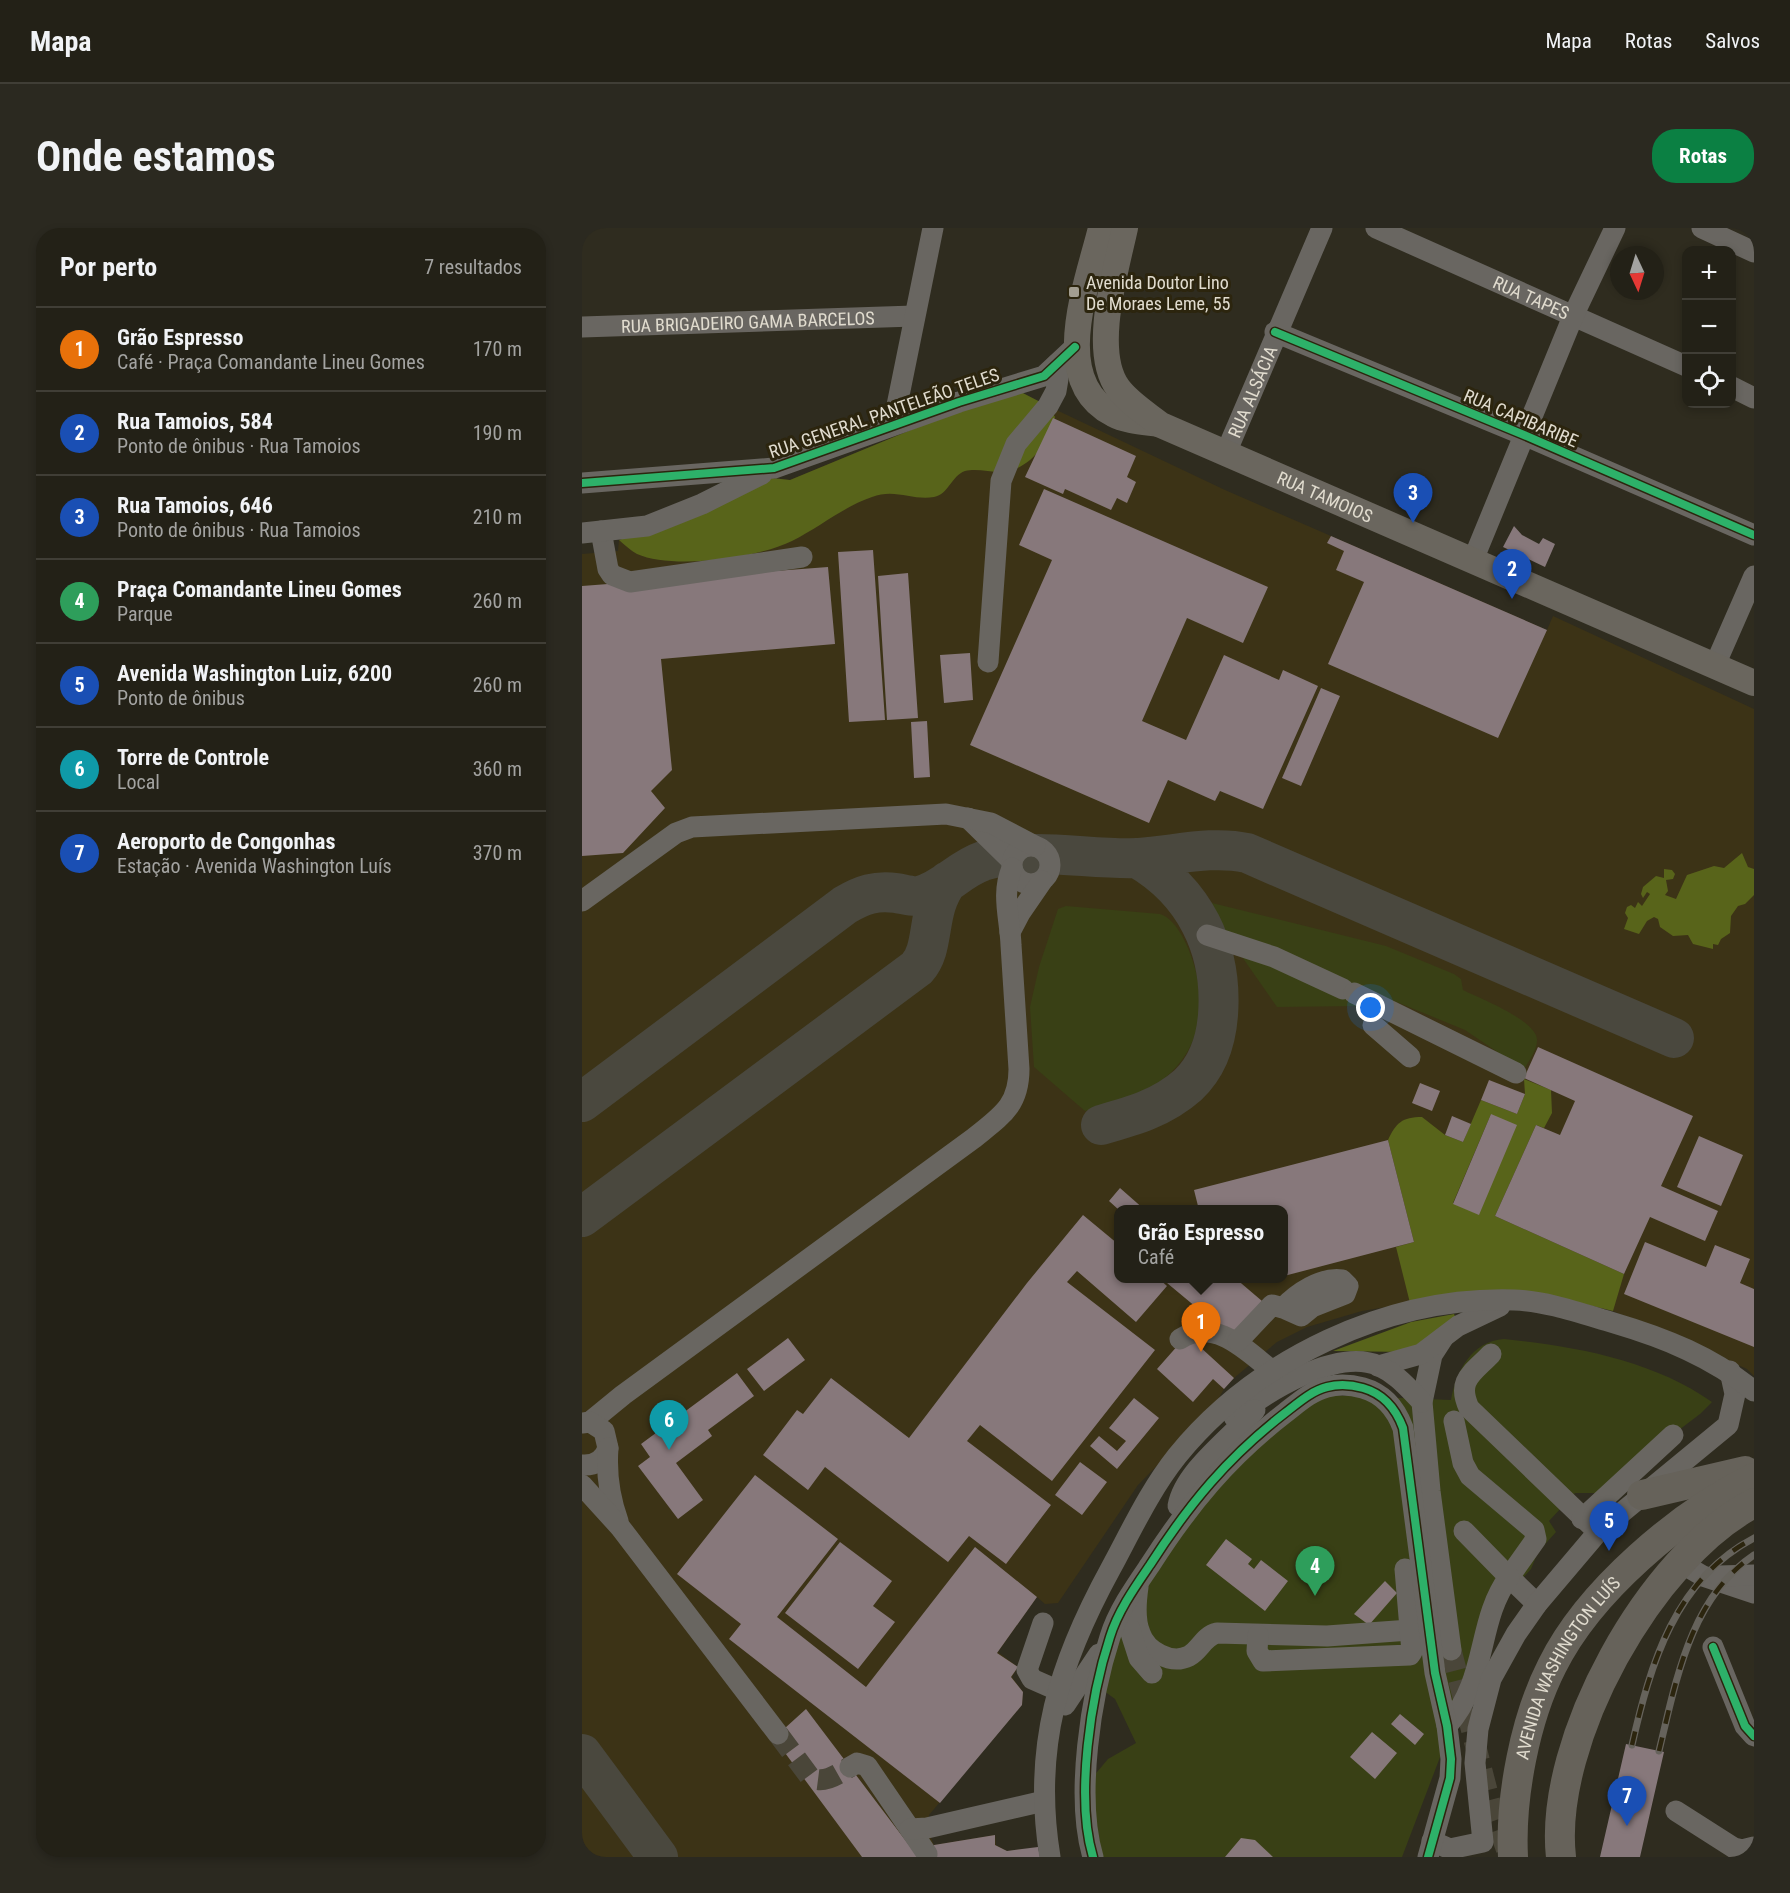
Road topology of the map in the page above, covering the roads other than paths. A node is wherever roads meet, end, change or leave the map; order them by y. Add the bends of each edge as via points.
1 (933, 228) edge
2 (1101, 228) edge
3 (1125, 228) edge
4 (1322, 228) edge
5 (1376, 228) edge
6 (1614, 228) edge
7 (1702, 228) edge
8 (1754, 252) edge
9 (1574, 314) junction
10 (914, 316) junction
11 (582, 327) edge
12 (1275, 332) junction
13 (1075, 347) junction
14 (1107, 355) junction
15 (1682, 364) edge
16 (1053, 373) junction
17 (1085, 387) junction
18 (1117, 387) junction
19 (1736, 389) edge
20 (1754, 398) edge
21 (893, 425) junction
22 (1161, 425) junction
23 (1524, 435) junction
24 (1225, 455) junction
25 (774, 468) junction
26 (582, 483) edge
27 (592, 532) edge
28 (1754, 535) edge
29 (802, 556) dead end
30 (1473, 560) junction
31 (1754, 576) edge
32 (988, 662) dead end
33 (1715, 665) junction
34 (1754, 683) edge
35 (968, 818) junction
36 (1035, 846) junction
37 (1012, 864) junction
38 (1041, 881) junction
39 (582, 900) edge
40 (1010, 932) junction
41 (1207, 935) dead end
42 (1406, 1018) junction
43 (1373, 1025) dead end
44 (1394, 1043) junction
45 (1410, 1057) dead end
46 (1516, 1073) dead end
47 (1515, 1300) junction
48 (1283, 1308) dead end
49 (1180, 1338) dead end
50 (1443, 1338) junction
51 (1238, 1341) junction
52 (1491, 1354) dead end
53 (1378, 1366) junction
54 (1271, 1370) junction
55 (1730, 1371) junction
56 (1754, 1390) edge
57 (623, 1395) junction
58 (1263, 1397) junction
59 (1422, 1402) junction
60 (1454, 1421) dead end
61 (586, 1422) edge
62 (1673, 1435) dead end
63 (608, 1443) junction
64 (582, 1465) edge
65 (1754, 1469) edge
66 (1754, 1478) edge
67 (582, 1485) edge
68 (1642, 1495) junction
69 (1754, 1503) edge
70 (1142, 1507) junction
71 (1176, 1525) junction
72 (1590, 1526) junction
73 (620, 1527) junction
74 (1416, 1532) junction
75 (1464, 1532) dead end
76 (1691, 1569) junction
77 (1754, 1575) edge
78 (1509, 1577) junction
79 (1140, 1580) junction
80 (1754, 1593) edge
81 (1126, 1602) junction
82 (1537, 1604) junction
83 (1043, 1623) dead end
84 (1401, 1631) junction
85 (1110, 1635) junction
86 (1258, 1635) junction
87 (1713, 1647) dead end
88 (1451, 1650) tunnel mouth
89 (1152, 1673) dead end
90 (1061, 1697) junction
91 (1447, 1726) junction
92 (778, 1734) tunnel mouth
93 (1754, 1736) edge
94 (850, 1767) tunnel mouth
95 (1044, 1801) junction
96 (1676, 1811) dead end
97 (910, 1829) junction
98 (1754, 1847) edge
99 (1430, 1849) edge
100 (1484, 1850) edge
101 (927, 1854) dead end
102 (1050, 1857) edge
103 (1093, 1857) edge
104 (1513, 1857) edge
105 (1561, 1857) edge

1 - 10 street
2 - 13 main road
3 - 14 main road via 1107,323
4 - 12 street, RUA ALSÁCIA
5 - 9 street, RUA TAPES
6 - 9 street
7 - 8 street
9 - 15 street, RUA TAPES
9 - 23 street
10 - 11 street, RUA BRIGADEIRO GAMA BARCELOS
10 - 21 street
12 - 23 street, RUA CAPIBARIBE
12 - 24 street, RUA ALSÁCIA
13 - 14 main road via 1092,346
13 - 16 street, RUA GENERAL PANTELEÃO TELES
13 - 17 main road
14 - 18 main road
16 - 17 street
16 - 21 street, RUA GENERAL PANTELEÃO TELES
16 - 32 street via 1048,406 1016,444 1001,481
17 - 18 main road via 1104,392
17 - 22 main road, RUA TAMOIOS via 1114,414
18 - 22 main road, RUA TAMOIOS
19 - 20 street
21 - 25 street, RUA GENERAL PANTELEÃO TELES
22 - 24 main road, RUA TAMOIOS
23 - 28 street, RUA CAPIBARIBE
23 - 30 street
24 - 30 main road, RUA TAMOIOS
25 - 26 street, RUA GENERAL PANTELEÃO TELES
25 - 27 street via 647,526
27 - 29 street via 612,575 630,582
30 - 33 main road, RUA TAMOIOS
31 - 33 street
33 - 34 main road, RUA TAMOIOS
35 - 36 street via 991,823
35 - 37 street
35 - 39 street via 934,814 692,827 676,833
36 - 37 street via 1019,849
36 - 38 street via 1050,861 1050,869
37 - 38 street via 1014,875 1027,884
37 - 40 street via 1005,883
38 - 40 street
40 - 57 street via 1019,1069 1019,1086 1012,1104 974,1138
41 - 42 street via 1274,957
42 - 44 street
42 - 46 street
43 - 44 street
44 - 45 street
47 - 50 street via 1486,1311
47 - 54 street via 1436,1306 1380,1321 1323,1343
47 - 55 street via 1653,1334
48 - 51 street via 1272,1305
49 - 51 street via 1191,1332 1205,1332
50 - 53 street via 1410,1360
50 - 59 street via 1432,1355
51 - 54 street
52 - 72 street via 1463,1387 1469,1408
53 - 58 street via 1361,1362 1313,1370
53 - 59 street via 1399,1379
54 - 70 street via 1217,1415 1177,1456
55 - 56 street
55 - 68 street via 1735,1394 1728,1425
57 - 61 street
57 - 63 street
58 - 70 street via 1233,1417
58 - 71 street via 1186,1487 1179,1499
59 - 88 street
60 - 78 street via 1463,1463 1470,1476 1536,1535
61 - 63 street via 604,1431
62 - 72 street
63 - 64 street via 600,1460
63 - 73 street via 608,1488
65 - 68 highway
66 - 104 highway, AVENIDA WASHINGTON LUÍS via 1696,1511 1635,1562 1592,1610 1553,1664 1537,1699 1521,1764
67 - 73 street
68 - 72 street
69 - 76 highway, AVENIDA WASHINGTON LUÍS via 1714,1529
70 - 90 street via 1089,1608
71 - 74 street via 1224,1466 1252,1439 1314,1392 1340,1385 1371,1391 1397,1413 1403,1428
71 - 79 street
72 - 82 street
73 - 92 street
74 - 84 street via 1405,1569
74 - 91 street via 1435,1673
75 - 78 street
76 - 77 street
76 - 80 street
76 - 105 highway, AVENIDA WASHINGTON LUÍS via 1646,1605 1604,1671 1564,1789
78 - 82 street
78 - 91 street via 1492,1612 1469,1695
79 - 81 street
79 - 86 street via 1137,1624 1143,1639 1163,1658 1189,1656 1217,1633
81 - 85 street
81 - 89 street via 1133,1647
82 - 100 street via 1491,1679 1482,1706 1475,1763
83 - 90 street via 1027,1670 1032,1678
84 - 86 street
84 - 86 street via 1413,1652 1410,1655 1269,1661 1259,1657
85 - 90 street
85 - 103 street via 1087,1755 1087,1812
87 - 93 street via 1745,1726
90 - 95 street via 1045,1744
91 - 99 street via 1450,1778
94 - 97 street via 857,1763 867,1766
95 - 97 street
95 - 102 street
96 - 98 street via 1734,1848
97 - 101 street
99 - 100 street

